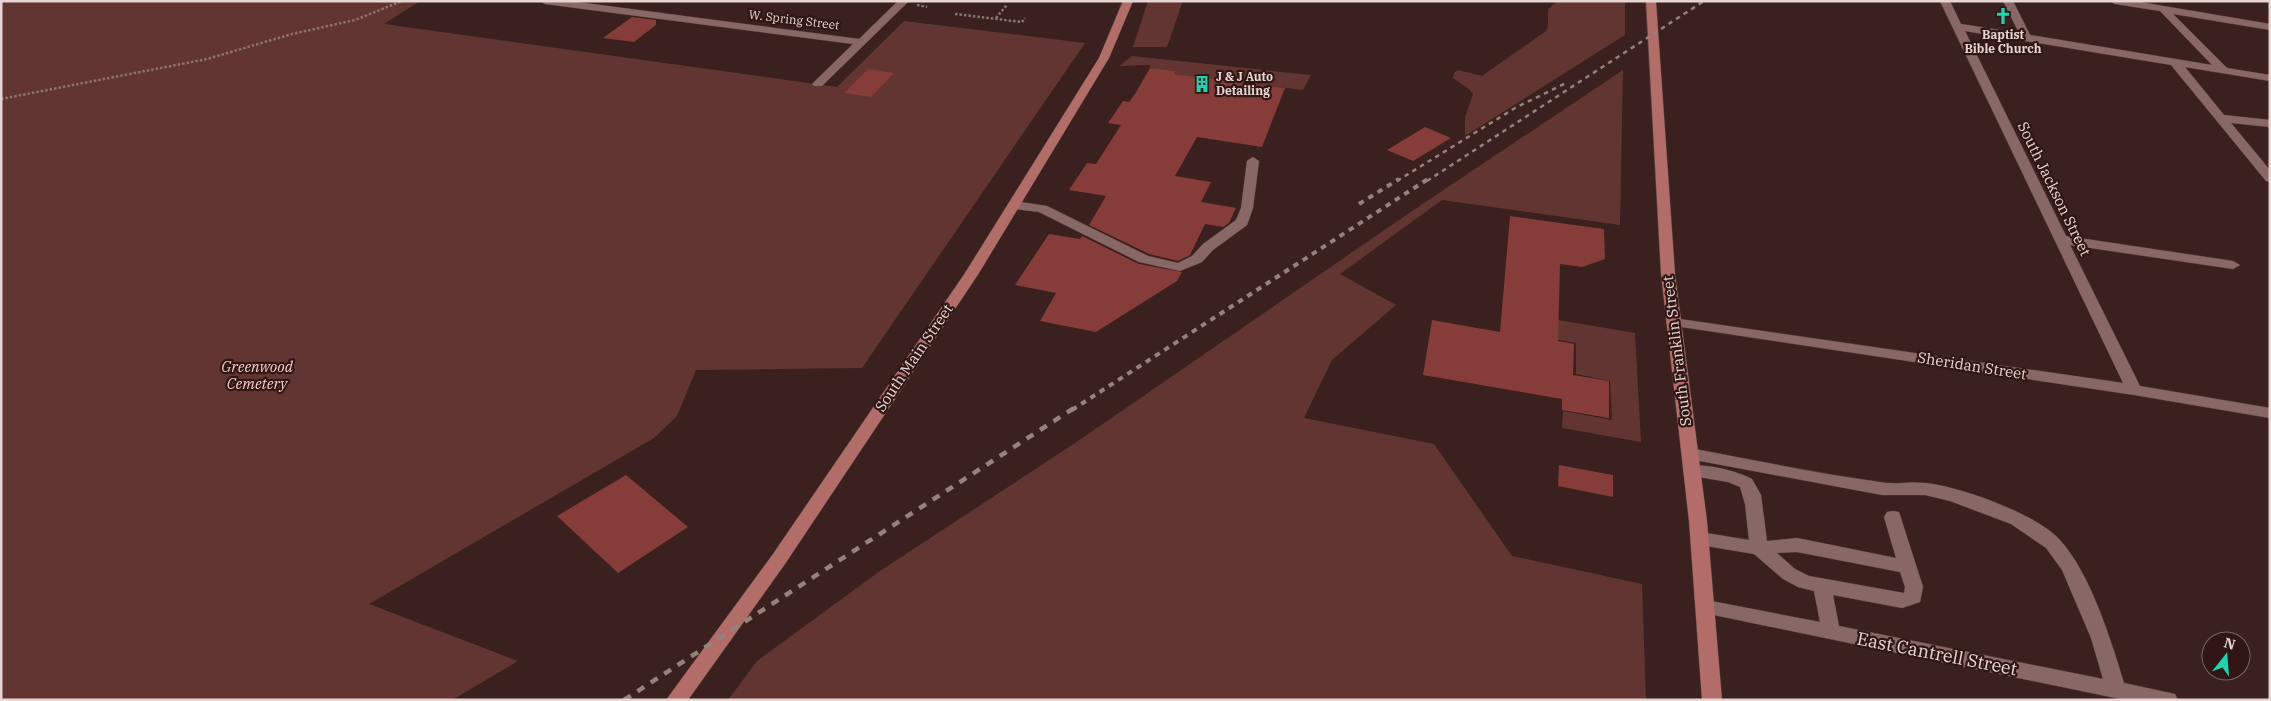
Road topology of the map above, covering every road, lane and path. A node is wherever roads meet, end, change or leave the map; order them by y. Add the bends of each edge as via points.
1 (402, 1) edge
2 (545, 1) edge
3 (904, 1) edge
4 (1128, 1) edge
5 (1651, 1) edge
6 (1945, 1) edge
7 (2008, 1) edge
8 (2115, 1) edge
9 (917, 5) dead end
10 (1007, 5) dead end
11 (927, 7) dead end
12 (2163, 9) junction
13 (959, 10) dead end
14 (967, 11) dead end
15 (964, 15) junction
16 (996, 18) junction
17 (1025, 18) dead end
18 (2270, 26) edge
19 (1958, 27) junction
20 (2026, 37) junction
21 (862, 42) junction
22 (2176, 64) junction
23 (2224, 71) junction
24 (2270, 78) edge
25 (818, 84) dead end
26 (1, 99) edge
27 (2220, 118) junction
28 (2270, 124) edge
29 (1253, 161) dead end
30 (2264, 165) edge
31 (2270, 178) edge
32 (1014, 205) junction
33 (2060, 239) junction
34 (2233, 265) dead end
35 (1674, 322) junction
36 (2134, 390) junction
37 (2270, 413) edge
38 (1691, 463) junction
39 (1893, 518) dead end
40 (1700, 539) junction
41 (1759, 548) junction
42 (1908, 567) junction
43 (1822, 585) junction
44 (1706, 607) junction
45 (1831, 632) junction
46 (2116, 689) junction
47 (676, 700) edge
48 (1712, 700) edge
49 (2168, 700) edge

1 - 26 path via 355,20 292,34 208,59
2 - 21 street, W. Spring Street
3 - 21 street
4 - 32 main road, South Main Street via 1104,58
5 - 35 main road, South Franklin Street via 1668,274
6 - 19 street, South Jackson Street
7 - 20 street
8 - 12 street
9 - 11 path
10 - 16 path
12 - 18 street
12 - 23 street
13 - 15 path via 955,14
14 - 15 path
15 - 16 path
16 - 17 path via 1022,22
19 - 20 street
19 - 33 street, South Jackson Street
20 - 22 street
21 - 25 street
22 - 23 street
22 - 27 street
23 - 24 street
27 - 28 street
27 - 30 street
29 - 32 street via 1242,222 1197,259 1180,267 1144,259 1042,209
30 - 31 street
32 - 47 main road, South Main Street via 972,273 778,559
33 - 34 street
33 - 36 street, South Jackson Street
35 - 36 street, Sheridan Street
35 - 38 main road, South Franklin Street
36 - 37 street, Sheridan Street
38 - 40 main road, South Franklin Street
38 - 41 street via 1746,483 1752,493
38 - 46 street via 1882,489 1925,489 1953,495 2017,519 2052,543 2070,567 2101,638
39 - 42 street
40 - 41 street
40 - 44 main road, South Franklin Street
41 - 42 street via 1797,545
41 - 43 street via 1789,574
42 - 43 street via 1914,587 1912,597 1902,601
43 - 45 street
44 - 45 street, East Cantrell Street
44 - 48 main road, South Franklin Street
45 - 46 street, East Cantrell Street
46 - 49 street, East Cantrell Street

